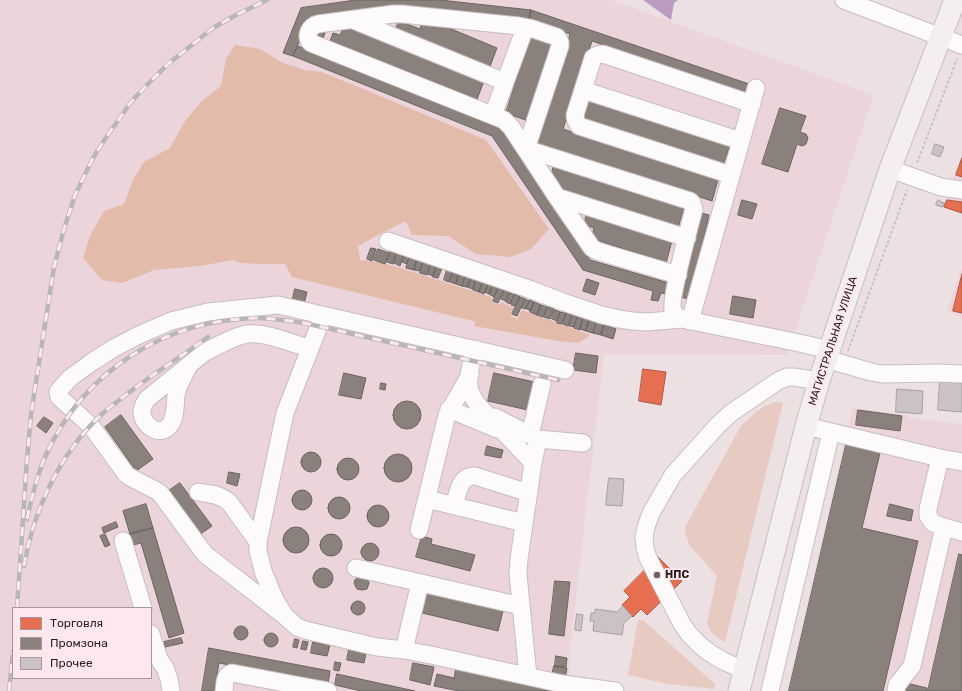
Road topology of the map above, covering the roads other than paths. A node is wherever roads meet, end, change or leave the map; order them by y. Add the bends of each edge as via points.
1 (844, 0) edge
2 (954, 0) edge
3 (351, 19) junction
4 (525, 28) junction
5 (941, 37) junction
6 (962, 45) edge
7 (505, 82) junction
8 (583, 90) junction
9 (493, 116) junction
10 (528, 141) junction
11 (741, 141) junction
12 (546, 156) junction
13 (890, 169) junction
14 (541, 173) junction
15 (732, 175) junction
16 (962, 190) edge
17 (557, 197) junction
18 (582, 205) junction
19 (576, 225) junction
20 (687, 238) junction
21 (388, 241) dead end
22 (678, 275) junction
23 (323, 315) junction
24 (686, 320) junction
25 (310, 349) junction
26 (475, 349) junction
27 (828, 355) junction
28 (190, 364) dead end
29 (565, 370) dead end
30 (962, 374) edge
31 (470, 375) junction
32 (819, 381) junction
33 (542, 384) dead end
34 (449, 409) junction
35 (485, 412) junction
36 (806, 426) junction
37 (504, 432) junction
38 (831, 432) junction
39 (534, 437) junction
40 (583, 443) dead end
41 (940, 458) junction
42 (962, 462) edge
43 (533, 463) junction
44 (198, 492) dead end
45 (529, 493) junction
46 (427, 499) junction
47 (267, 500) junction
48 (454, 506) junction
49 (241, 519) junction
50 (524, 523) junction
51 (944, 528) junction
52 (419, 530) dead end
53 (962, 532) edge
54 (123, 541) dead end
55 (258, 542) junction
56 (356, 568) dead end
57 (420, 582) junction
58 (521, 606) junction
59 (143, 607) edge
60 (285, 616) junction
61 (152, 637) edge
62 (404, 650) junction
63 (744, 670) junction
64 (528, 676) junction
65 (304, 689) edge
66 (171, 691) edge
67 (224, 691) edge
68 (328, 691) edge
69 (615, 691) edge
70 (739, 691) edge
71 (770, 691) edge
72 (896, 691) edge

1 - 5 street
2 - 5 main road, МАГИСТРАЛЬНАЯ УЛИЦА
3 - 4 street via 402,14
3 - 7 street
3 - 9 street via 315,24 310,28 308,40
4 - 7 street
4 - 10 street via 557,37 560,42
5 - 6 street
5 - 13 main road, МАГИСТРАЛЬНАЯ УЛИЦА
7 - 9 street
8 - 11 street
8 - 11 street via 593,58 602,54 754,96
8 - 15 street via 575,119 579,126
9 - 10 street via 504,120
10 - 12 street
10 - 14 street
11 - 15 street
12 - 14 street
12 - 20 street via 690,201 694,209
13 - 16 street via 941,187
13 - 27 main road, МАГИСТРАЛЬНАЯ УЛИЦА
14 - 17 street
15 - 24 street
17 - 18 street
17 - 19 street
18 - 19 street
18 - 20 street
19 - 22 street via 588,244 596,251
20 - 22 street
21 - 24 street via 602,315 647,322
22 - 24 street via 672,306 676,316
23 - 25 street
23 - 26 street
23 - 60 street via 278,305 208,312 171,321 97,358 70,378 58,392 59,397 91,426 126,474 160,493 206,555
24 - 27 street via 797,343
25 - 28 street via 265,336 246,334 205,352
25 - 47 street via 285,412
26 - 29 street
26 - 31 street
27 - 30 street via 882,374
27 - 32 main road, МАГИСТРАЛЬНАЯ УЛИЦА
31 - 34 street
31 - 35 street via 470,391
32 - 36 main road, МАГИСТРАЛЬНАЯ УЛИЦА
32 - 63 street via 787,377 731,413 673,475 646,526 644,538 648,558 682,624 701,646 723,661
33 - 39 street
34 - 37 street
34 - 46 street
35 - 37 street
35 - 39 street
36 - 38 street
36 - 63 main road, МАГИСТРАЛЬНАЯ УЛИЦА
37 - 43 street
38 - 41 street
38 - 71 street
39 - 40 street
39 - 43 street
41 - 42 street
41 - 51 street via 928,516 933,523
43 - 45 street
44 - 49 street via 224,498
45 - 48 street via 472,476 462,482
45 - 50 street
46 - 48 street
46 - 52 street
47 - 49 street
47 - 55 street
48 - 50 street
49 - 55 street
50 - 58 street via 518,574
51 - 53 street
51 - 72 street via 912,666 897,685
54 - 59 street
55 - 60 street via 263,571
56 - 57 street
57 - 58 street
57 - 62 street
58 - 64 street
60 - 62 street via 297,627 305,630
61 - 66 street via 169,679
62 - 64 street
63 - 70 main road, МАГИСТРАЛЬНАЯ УЛИЦА
64 - 69 street
65 - 67 street via 232,673 226,677
65 - 68 street

